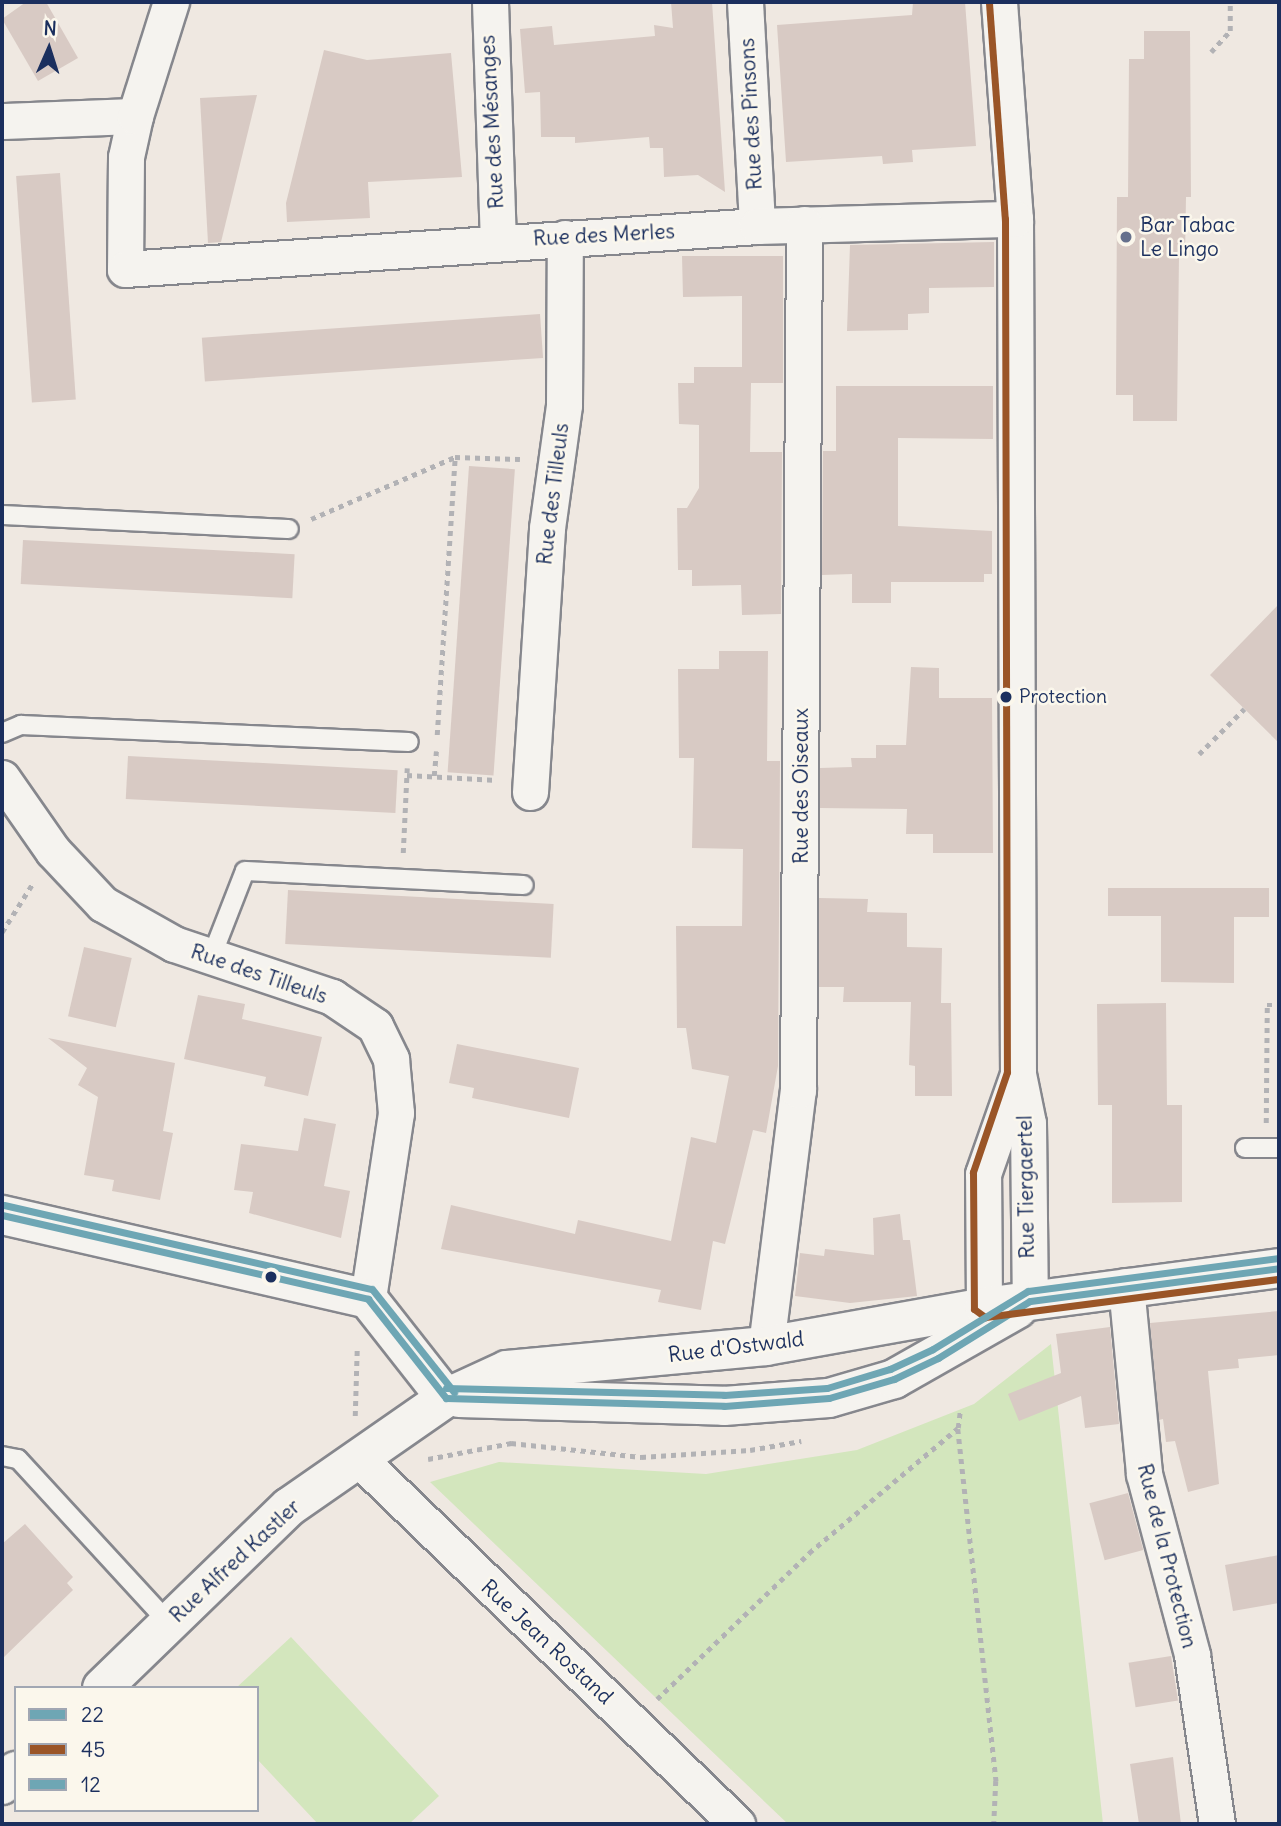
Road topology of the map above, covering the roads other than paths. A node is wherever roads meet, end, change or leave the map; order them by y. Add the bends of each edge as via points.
1 (171, 2) edge
2 (490, 2) edge
3 (745, 2) edge
4 (999, 2) edge
5 (135, 116) junction
6 (2, 121) edge
7 (1015, 219) junction
8 (804, 224) junction
9 (757, 226) junction
10 (565, 238) junction
11 (498, 242) junction
12 (2, 515) edge
13 (289, 529) road end
14 (2, 733) edge
15 (409, 741) road end
16 (3, 784) edge
17 (531, 787) road end
18 (524, 885) dead end
19 (211, 958) junction
20 (1018, 1074) junction
21 (1245, 1148) dead end
22 (1273, 1148) edge
23 (2, 1215) edge
24 (1279, 1268) edge
25 (1126, 1286) junction
26 (368, 1299) junction
27 (1030, 1301) junction
28 (984, 1307) junction
29 (766, 1346) junction
30 (446, 1398) junction
31 (2, 1456) edge
32 (370, 1471) junction
33 (169, 1623) junction
34 (104, 1686) edge
35 (737, 1824) edge
36 (1217, 1824) edge

1 - 5 street
2 - 11 street, Rue des Mésanges
3 - 9 street, Rue des Pinsons
4 - 7 street, Rue Tiergaertel
5 - 6 street
5 - 11 street, Rue des Merles via 126,157 125,269
7 - 8 street, Rue des Merles
7 - 20 street, Rue Tiergaertel
8 - 9 street, Rue des Merles
8 - 29 street, Rue des Oiseaux via 799,1090
9 - 10 street, Rue des Merles
10 - 11 street, Rue des Merles
10 - 17 street, Rue des Tilleuls via 564,405 547,528
12 - 13 lane
14 - 15 lane via 21,725
16 - 19 street, Rue des Tilleuls via 53,851 103,904 174,944
18 - 19 lane via 245,871
19 - 26 street, Rue des Tilleuls via 332,998 375,1026 391,1059 396,1113
20 - 27 street, Rue Tiergaertel via 1028,1124
20 - 28 street, Rue Tiergaertel via 983,1174
21 - 22 lane
23 - 26 main road
24 - 25 main road, Rue d'Ostwald
25 - 27 main road, Rue d'Ostwald
25 - 36 street, Rue de la Protection via 1144,1474 1192,1655
26 - 30 main road
27 - 28 main road, Rue d'Ostwald
27 - 30 main road, Rue d'Ostwald via 938,1358 894,1379 829,1398 724,1406
28 - 29 main road, Rue d'Ostwald
29 - 30 main road, Rue d'Ostwald via 507,1370
30 - 32 main road, Rue Alfred Kastler
31 - 33 lane via 18,1459
32 - 33 main road, Rue Alfred Kastler via 289,1507
32 - 35 street, Rue Jean Rostand
33 - 34 main road, Rue Alfred Kastler

